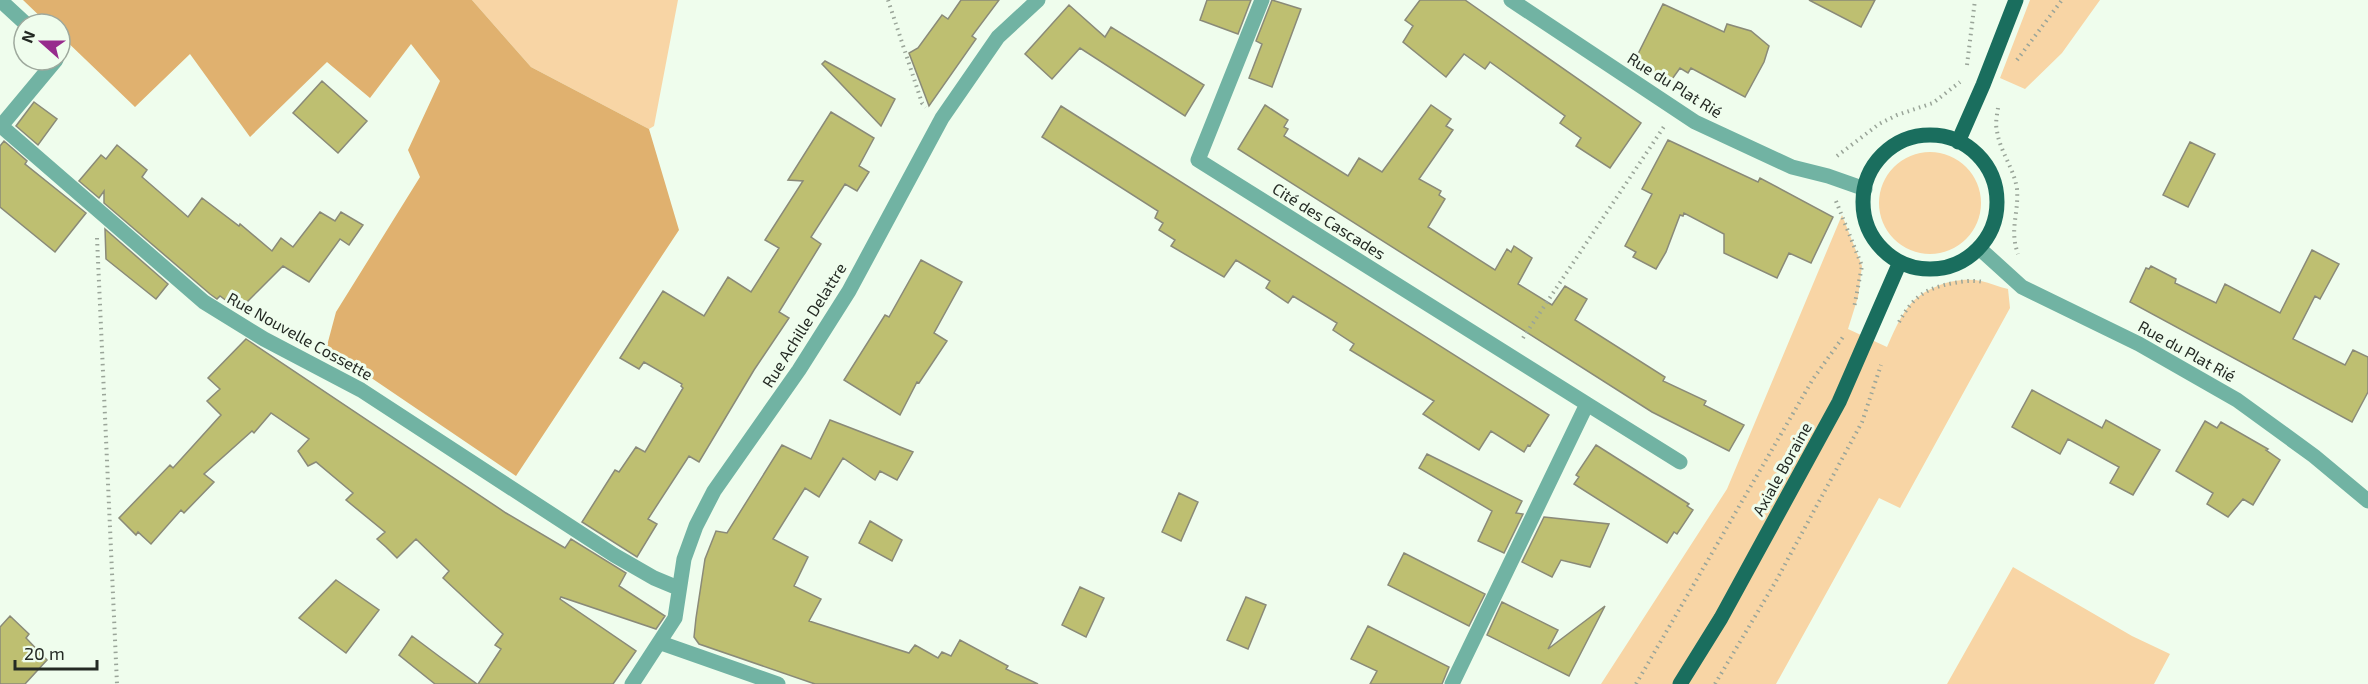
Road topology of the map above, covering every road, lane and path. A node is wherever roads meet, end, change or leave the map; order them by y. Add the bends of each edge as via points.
1 (0, 0) edge
2 (888, 0) edge
3 (1038, 0) edge
4 (1262, 0) edge
5 (1511, 0) edge
6 (1975, 0) edge
7 (2016, 0) edge
8 (2062, 0) edge
9 (13, 12) edge
10 (1966, 66) dead end
11 (2012, 67) dead end
12 (46, 72) edge
13 (1965, 78) dead end
14 (2000, 99) dead end
15 (1676, 109) junction
16 (942, 118) junction
17 (1958, 141) junction
18 (1833, 160) dead end
19 (1865, 189) junction
20 (1834, 198) dead end
21 (96, 207) junction
22 (1979, 249) junction
23 (1900, 262) junction
24 (2012, 279) junction
25 (1851, 318) dead end
26 (1898, 326) dead end
27 (1848, 329) dead end
28 (1511, 357) junction
29 (1883, 358) dead end
30 (1587, 404) junction
31 (1680, 462) dead end
32 (2368, 501) edge
33 (678, 588) junction
34 (661, 643) junction
35 (117, 684) edge
36 (632, 684) edge
37 (778, 684) edge
38 (1452, 684) edge
39 (1636, 684) edge
40 (1680, 684) edge
41 (1715, 684) edge

1 - 9 street
2 - 16 path via 922,103
3 - 16 street, Rue Achille Delattre via 998,37
4 - 28 street, Cité des Cascades via 1198,160
5 - 15 street, Rue du Plat Rié
6 - 10 path
7 - 17 main road
8 - 11 path
12 - 21 street, Rue Nouvelle Cossette via 1,126
13 - 18 path via 1933,103 1879,124
14 - 24 path via 1996,130 2016,188 2014,244 2021,262
15 - 19 street, Rue du Plat Rié via 1695,122 1792,167
15 - 28 path
16 - 33 street, Rue Achille Delattre via 849,291 714,491 696,526
17 - 19 main road via 1919,136 1900,142 1872,170
17 - 22 main road via 1976,153 1989,170 1996,190 1997,211 1991,231
19 - 23 main road via 1867,224 1874,239
20 - 25 path via 1862,266
21 - 33 street, Rue Nouvelle Cossette via 204,302 361,390 614,555
21 - 35 path
22 - 23 main road via 1962,262 1942,269 1920,269
22 - 24 street, Rue du Plat Rié
23 - 40 main road, Axiale Boraine via 1839,402 1721,618
24 - 26 path via 2007,290 1979,280 1938,286 1908,306
24 - 32 street, Rue du Plat Rié via 2237,400
27 - 39 path via 1813,379
28 - 30 street, Cité des Cascades
29 - 41 path via 1862,422
30 - 31 street, Cité des Cascades
30 - 38 street
33 - 34 street, Rue Achille Delattre via 675,618
34 - 36 street, Rue Achille Delattre
34 - 37 street

